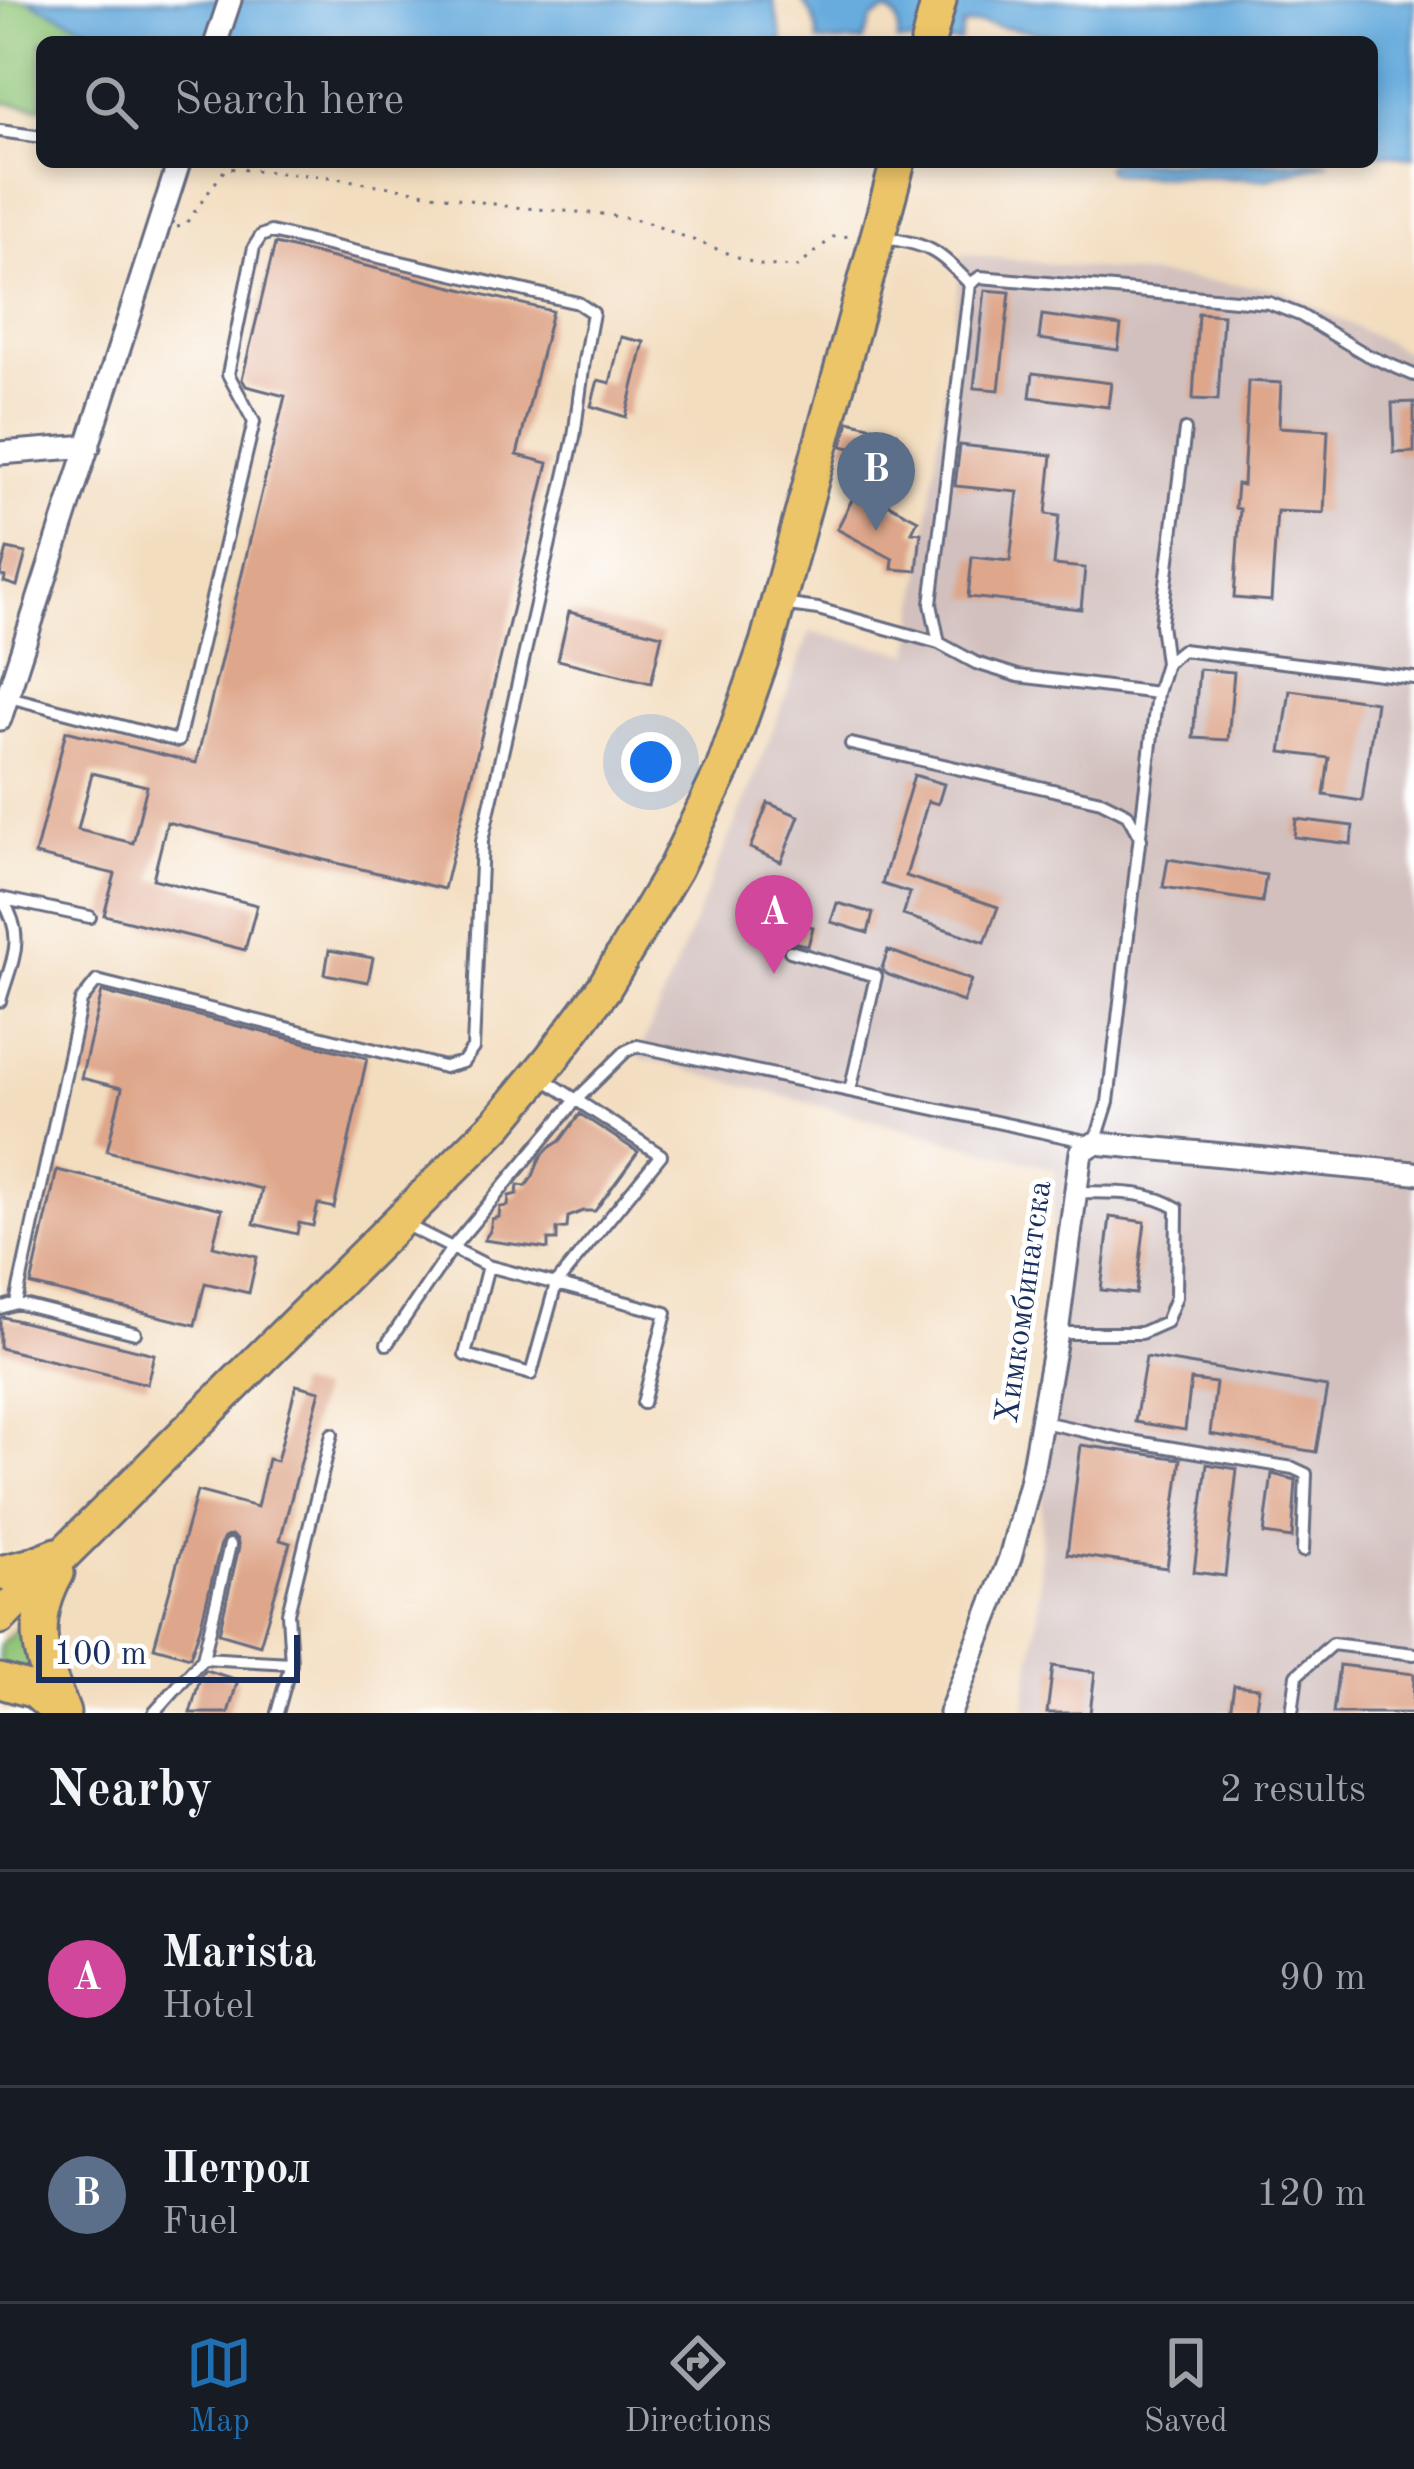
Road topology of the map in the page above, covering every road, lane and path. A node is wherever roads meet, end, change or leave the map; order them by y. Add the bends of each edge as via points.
1 (230, 0) edge
2 (939, 0) edge
3 (218, 36) edge
4 (930, 36) edge
5 (0, 131) edge
6 (36, 136) edge
7 (177, 168) edge
8 (896, 168) edge
9 (882, 221) junction
10 (158, 230) junction
11 (970, 284) junction
12 (1414, 375) edge
13 (1185, 430) dead end
14 (89, 446) junction
15 (0, 453) edge
16 (778, 604) junction
17 (939, 643) junction
18 (1166, 663) junction
19 (1414, 678) edge
20 (1156, 693) junction
21 (4, 708) edge
22 (851, 744) dead end
23 (1141, 840) junction
24 (1, 898) edge
25 (90, 917) dead end
26 (790, 952) dead end
27 (0, 1001) edge
28 (538, 1075) junction
29 (850, 1091) junction
30 (576, 1100) junction
31 (1095, 1143) junction
32 (1414, 1173) edge
33 (1074, 1192) junction
34 (400, 1221) junction
35 (452, 1248) junction
36 (488, 1266) junction
37 (556, 1284) junction
38 (16, 1303) junction
39 (0, 1308) edge
40 (135, 1333) dead end
41 (1057, 1334) junction
42 (387, 1344) dead end
43 (643, 1403) dead end
44 (1043, 1422) junction
45 (332, 1434) dead end
46 (230, 1545) dead end
47 (70, 1550) junction
48 (1303, 1552) dead end
49 (0, 1573) edge
50 (0, 1617) edge
51 (1414, 1654) edge
52 (203, 1658) junction
53 (291, 1663) junction
54 (0, 1682) edge
55 (62, 1713) edge
56 (154, 1713) edge
57 (277, 1713) edge
58 (950, 1713) edge
59 (1292, 1713) edge

1 - 3 street
2 - 4 main road
5 - 6 lane
7 - 10 street
8 - 9 main road
9 - 10 path via 833,237 798,267 759,265 643,221 226,168 184,226
9 - 11 lane via 927,245
9 - 16 main road
10 - 14 street
11 - 12 lane via 980,277 1269,302
11 - 17 lane via 931,604
13 - 18 lane via 1161,624
14 - 15 street
14 - 21 street
16 - 17 lane
16 - 28 main road via 723,769 675,868 604,988
17 - 20 lane via 1018,676
18 - 19 lane via 1182,650
18 - 20 lane
20 - 23 lane
21 - 38 lane via 178,741 254,422 228,374 261,236 272,232 578,302 593,313 574,437 482,841 473,1048 463,1062 444,1067 97,980 80,1001
22 - 23 lane via 1101,800 1127,814
23 - 31 lane via 1108,1102
24 - 25 lane
24 - 27 lane via 18,938
26 - 29 lane via 876,976
28 - 30 lane
28 - 34 main road
29 - 30 lane via 638,1046
29 - 31 lane
30 - 35 lane
30 - 37 lane via 662,1155
31 - 32 street
31 - 33 street, Химкомбинатска via 1081,1152
33 - 41 street, Химкомбинатска
33 - 41 lane via 1139,1193 1178,1208 1176,1297 1166,1322 1141,1333
34 - 35 lane
34 - 47 main road
35 - 36 lane
35 - 42 lane
36 - 37 lane
36 - 37 lane via 465,1354 531,1374
37 - 43 lane via 666,1313
38 - 39 lane
38 - 40 lane
41 - 44 street, Химкомбинатска
44 - 48 lane via 1306,1474
44 - 58 street, Химкомбинатска via 1010,1558
45 - 53 lane via 288,1613
46 - 52 lane
47 - 49 main road
47 - 50 main road
47 - 55 main road via 40,1614 39,1643
51 - 59 lane via 1333,1643 1297,1675
52 - 53 lane
52 - 56 lane
53 - 57 lane
54 - 55 main road via 35,1691

